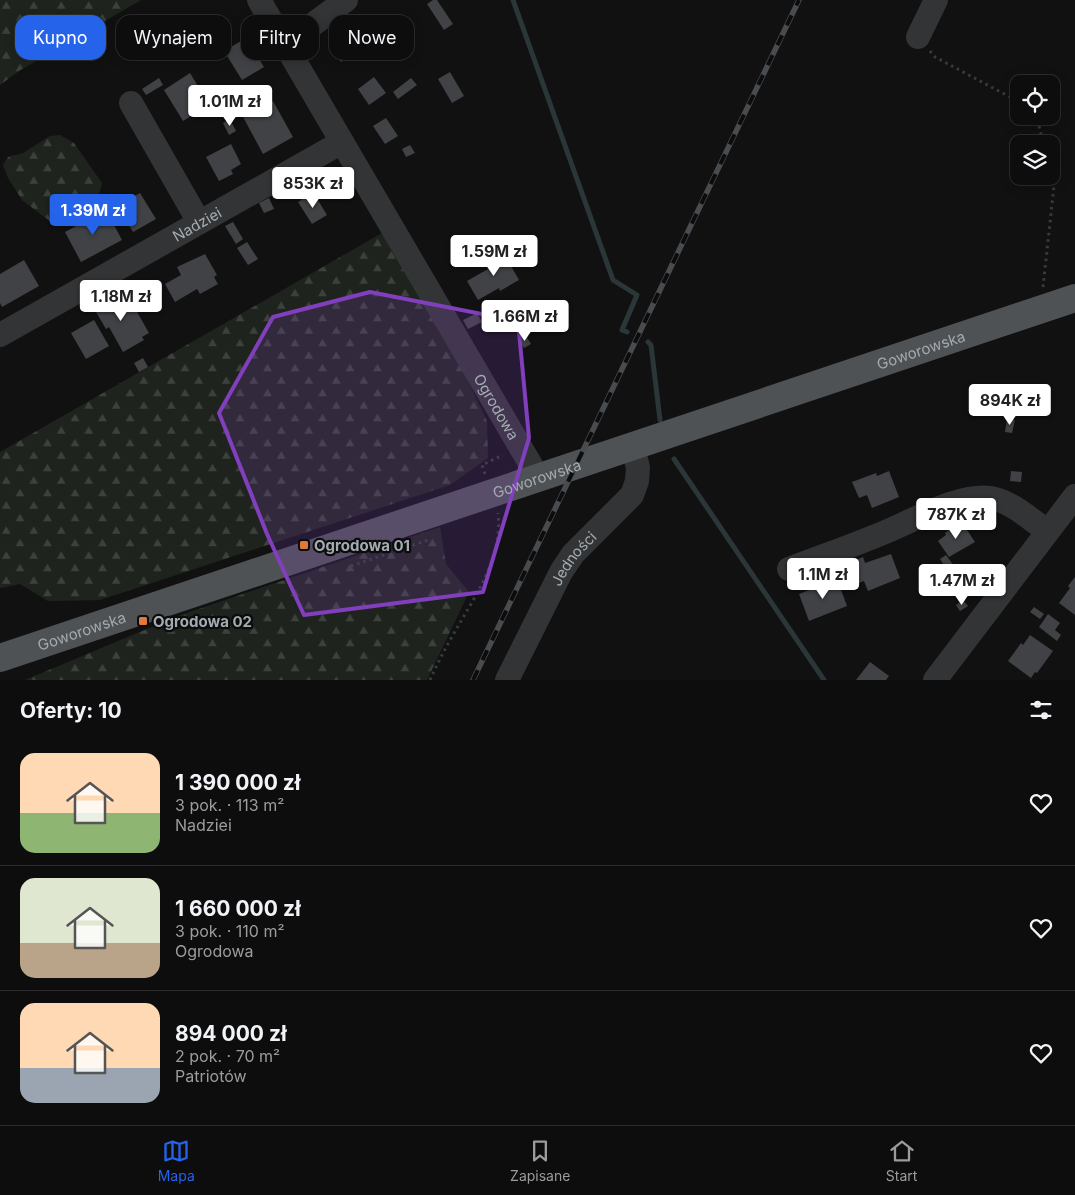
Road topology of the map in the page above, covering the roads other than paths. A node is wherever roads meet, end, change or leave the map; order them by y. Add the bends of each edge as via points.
1 (259, 0) edge
2 (346, 0) edge
3 (936, 0) edge
4 (268, 15) edge
5 (319, 20) edge
6 (918, 37) road end
7 (294, 60) edge
8 (131, 102) dead end
9 (342, 142) junction
10 (199, 222) junction
11 (1075, 298) edge
12 (0, 335) edge
13 (633, 446) junction
14 (538, 477) junction
15 (1075, 496) edge
16 (1047, 531) junction
17 (789, 569) dead end
18 (0, 658) edge
19 (507, 680) edge
20 (935, 680) edge

1 - 4 street, Ogrodowa
2 - 5 street
3 - 6 street
7 - 9 street, Ogrodowa
8 - 10 street
9 - 10 street, Nadziei
9 - 14 street, Ogrodowa
10 - 12 street, Nadziei
11 - 13 main road, Goworowska
13 - 14 main road, Goworowska
13 - 19 street, Jedności via 638,481 632,495 573,554
14 - 18 main road, Goworowska
15 - 16 street
16 - 17 street via 1007,503 991,498 974,498 950,504
16 - 20 street

